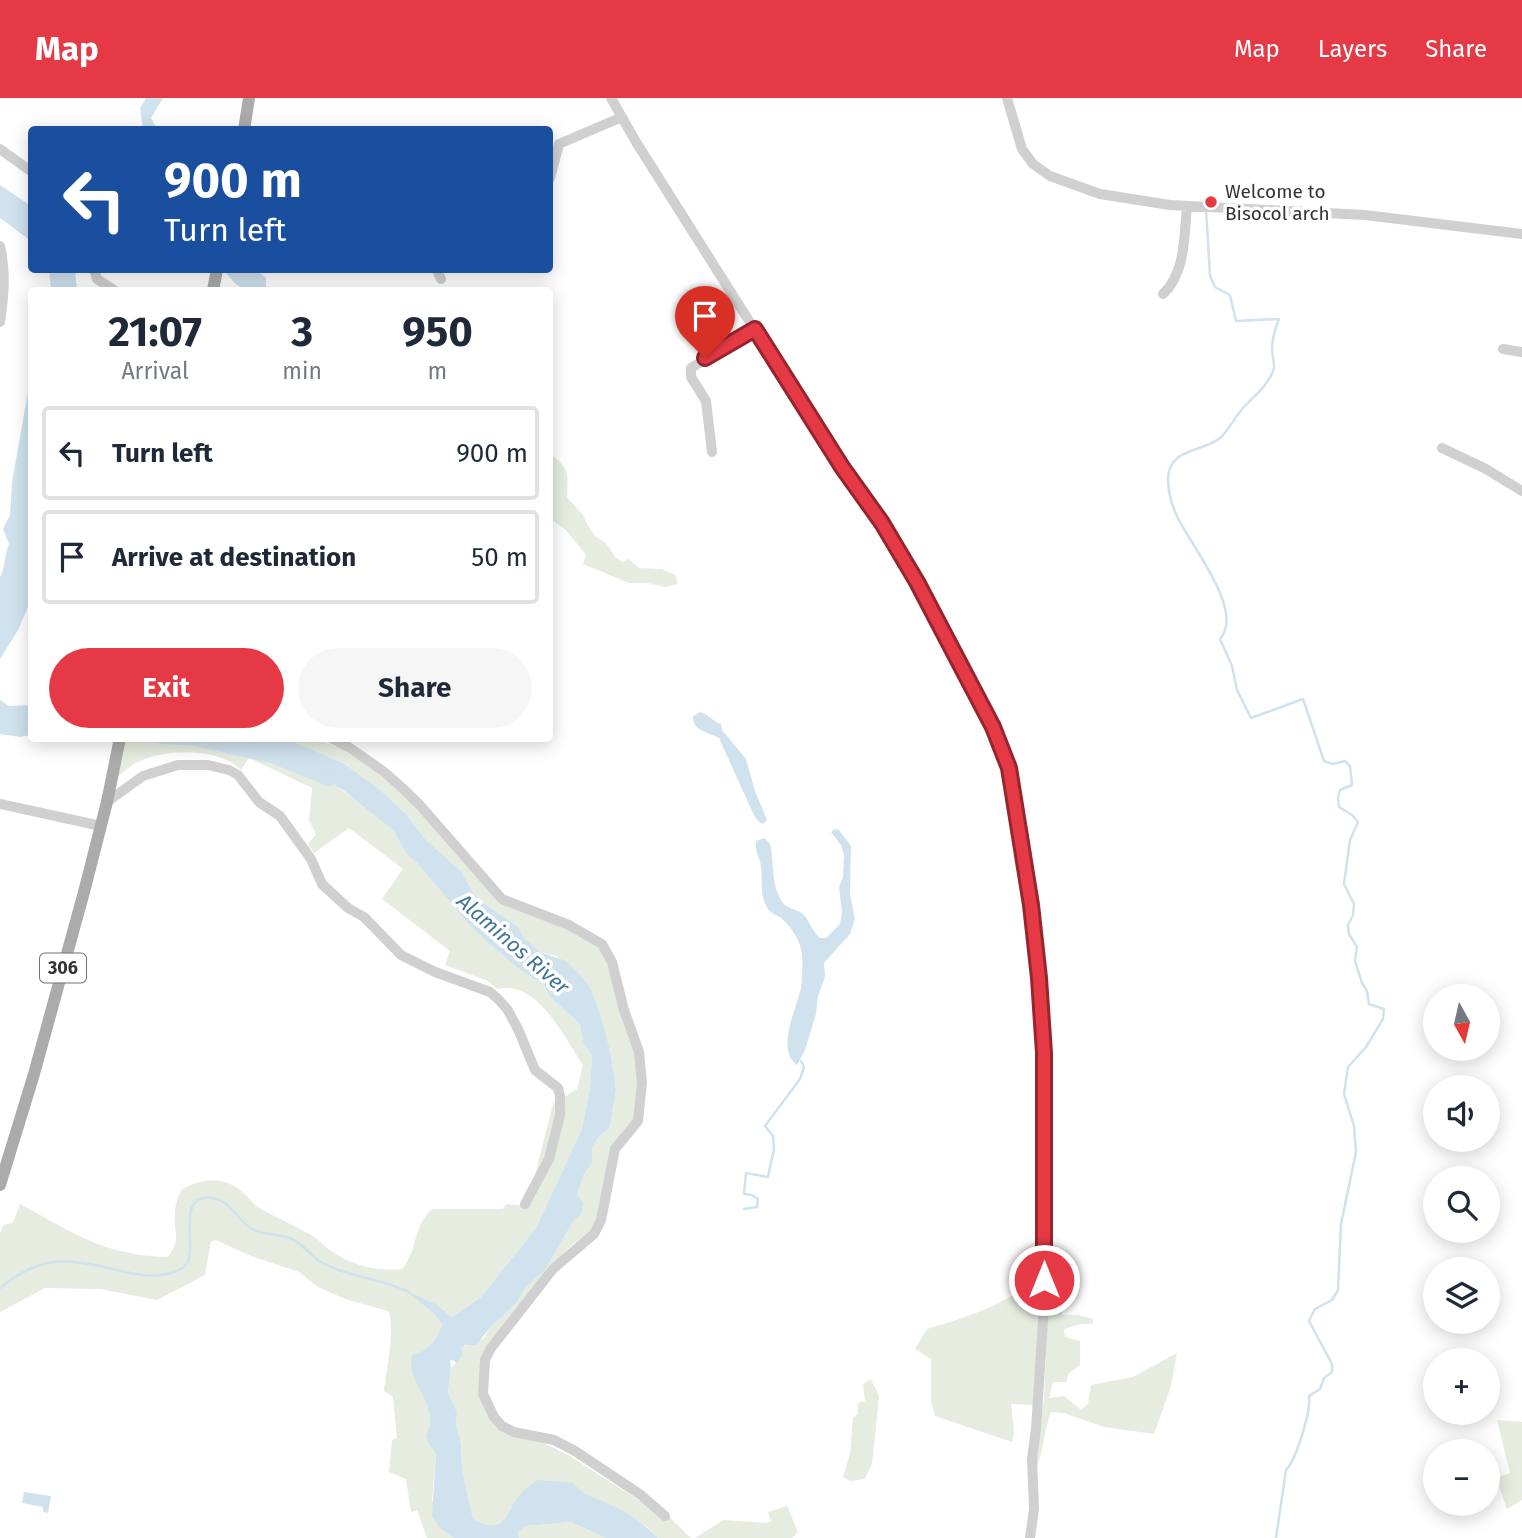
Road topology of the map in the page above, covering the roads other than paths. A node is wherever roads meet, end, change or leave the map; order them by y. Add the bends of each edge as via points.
1 (249, 98) edge
2 (611, 98) edge
3 (1007, 98) edge
4 (622, 117) junction
5 (245, 126) edge
6 (0, 149) edge
7 (553, 167) edge
8 (28, 169) edge
9 (1187, 206) junction
10 (1522, 234) edge
11 (0, 246) edge
12 (95, 273) edge
13 (106, 287) edge
14 (1163, 294) dead end
15 (0, 322) edge
16 (755, 329) junction
17 (1503, 349) dead end
18 (1522, 352) edge
19 (1442, 448) dead end
20 (712, 452) dead end
21 (1522, 491) edge
22 (339, 742) edge
23 (119, 743) edge
24 (107, 802) junction
25 (0, 804) edge
26 (101, 826) junction
27 (0, 1185) edge
28 (525, 1203) dead end
29 (665, 1516) dead end
30 (1030, 1538) edge

1 - 5 main road
2 - 4 street
3 - 9 street via 1022,149 1039,169 1100,194
4 - 7 street via 559,145
4 - 16 street
6 - 8 street
9 - 10 street via 1365,215
9 - 14 street via 1178,271
11 - 15 street via 4,267
12 - 13 street
16 - 20 street via 691,368 691,377 706,401
16 - 30 street via 917,582 993,727 1009,768 1038,955 1044,1053 1044,1306
17 - 18 street
19 - 21 street
22 - 29 street via 383,771 409,795 502,899 569,925 608,953 641,1064 638,1121 615,1149 594,1234 553,1269 491,1348 485,1360 483,1394 502,1426 554,1440 575,1451
23 - 24 main road, 306
24 - 26 main road, 306
24 - 28 street via 143,776 178,765 229,770 279,816 311,859 322,884 364,917 401,955 498,999 518,1029 535,1070 558,1088 560,1096 549,1159
25 - 26 street
26 - 27 main road, 306

